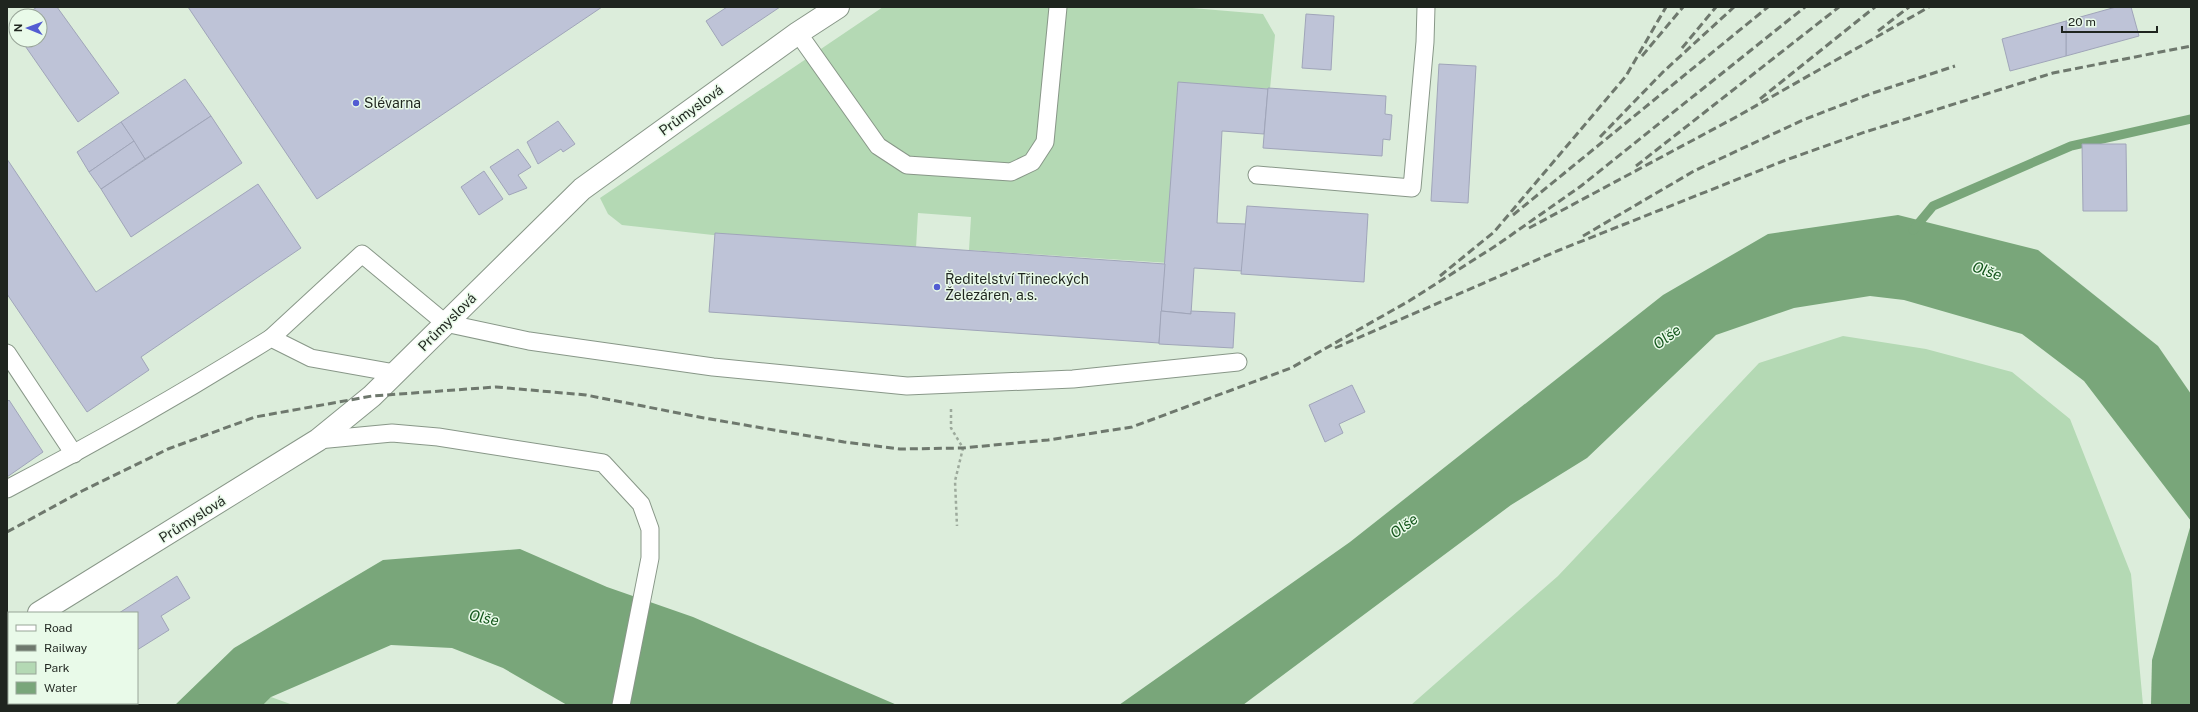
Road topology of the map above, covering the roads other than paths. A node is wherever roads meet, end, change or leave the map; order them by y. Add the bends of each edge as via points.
1 (838, 7) edge
2 (1058, 7) edge
3 (1426, 7) edge
4 (798, 33) junction
5 (1257, 175) dead end
6 (445, 323) junction
7 (271, 338) junction
8 (7, 352) edge
9 (1238, 362) dead end
10 (395, 373) junction
11 (318, 440) junction
12 (74, 454) junction
13 (7, 489) edge
14 (41, 612) edge
15 (621, 705) edge

1 - 4 street, Průmyslová
2 - 4 lane via 1045,142 1032,162 1011,172 907,165 878,146
3 - 5 lane via 1412,188
4 - 6 street, Průmyslová via 582,189
6 - 7 lane via 362,254
6 - 9 lane via 529,341 713,367 907,386 1073,380
6 - 10 street, Průmyslová
7 - 10 lane via 311,358
7 - 12 lane via 208,378
8 - 12 lane
10 - 11 street, Průmyslová via 372,396
11 - 14 street, Průmyslová
11 - 15 lane via 400,434 438,437 603,463 642,504 650,529 650,558
12 - 13 lane

